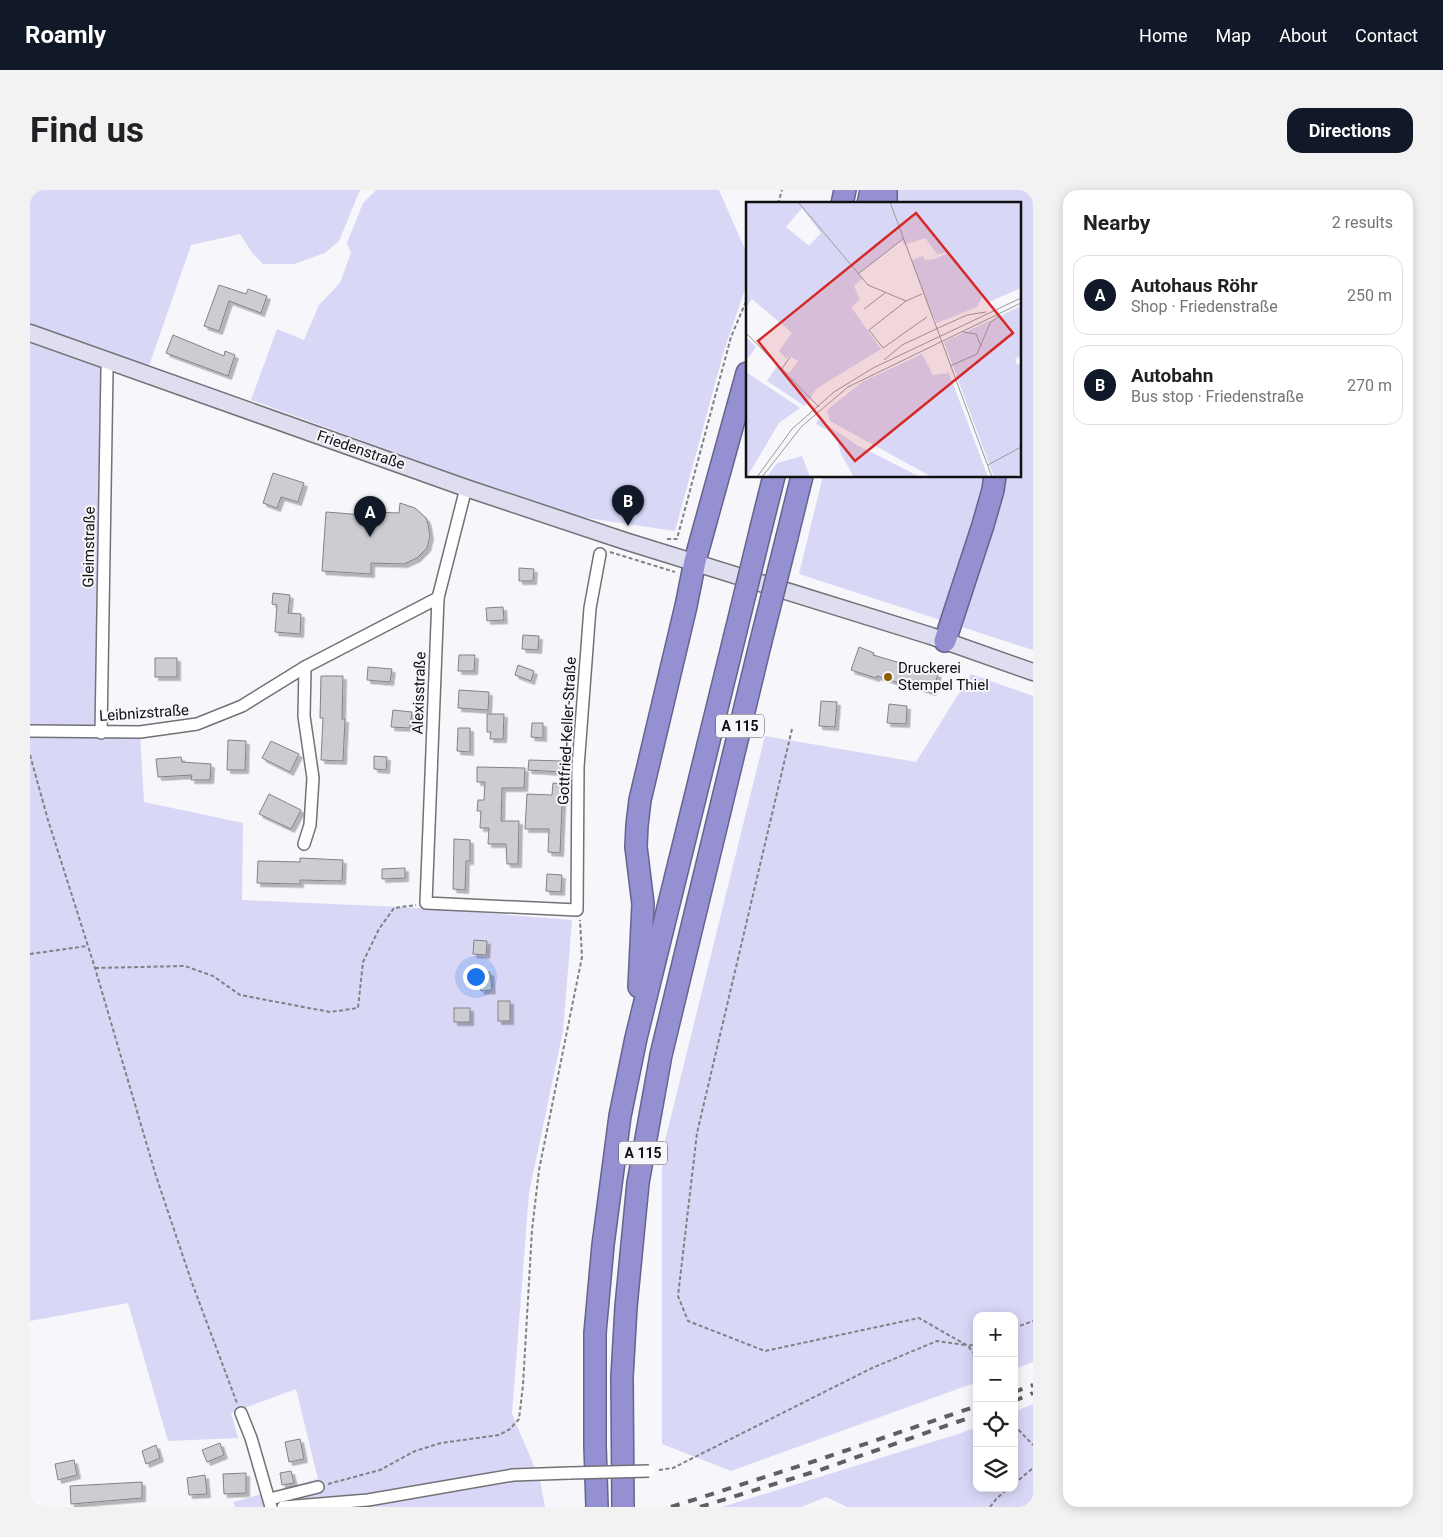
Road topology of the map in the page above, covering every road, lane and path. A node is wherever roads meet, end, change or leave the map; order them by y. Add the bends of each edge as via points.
1 (746, 301) edge
2 (30, 332) edge
3 (108, 361) junction
4 (746, 377) edge
5 (774, 478) edge
6 (802, 478) edge
7 (995, 478) edge
8 (466, 488) junction
9 (666, 539) dead end
10 (600, 554) dead end
11 (695, 562) junction
12 (438, 598) junction
13 (945, 641) junction
14 (305, 666) junction
15 (1033, 672) edge
16 (792, 729) dead end
17 (30, 731) edge
18 (101, 733) junction
19 (30, 755) edge
20 (304, 844) dead end
21 (426, 903) junction
22 (577, 910) junction
23 (87, 946) junction
24 (30, 954) edge
25 (95, 968) junction
26 (636, 1038) junction
27 (1033, 1321) edge
28 (1018, 1327) edge
29 (973, 1344) edge
30 (968, 1346) junction
31 (973, 1352) edge
32 (241, 1413) joint
33 (1018, 1429) edge
34 (1033, 1445) edge
35 (1033, 1468) edge
36 (649, 1471) joint
37 (1018, 1481) edge
38 (318, 1486) joint
39 (1004, 1492) edge
40 (270, 1503) edge
41 (283, 1507) edge
42 (597, 1507) edge
43 (623, 1507) edge
44 (990, 1507) edge

1 - 9 path via 731,337 677,539
2 - 3 main road, Friedenstraße
3 - 8 main road, Friedenstraße
3 - 18 street, Gleimstraße
4 - 11 highway
5 - 26 highway, A 115, bridge
6 - 43 highway, A 115, bridge via 669,1018 648,1121 629,1263 622,1378
7 - 13 highway
8 - 11 main road, Friedenstraße
8 - 12 street, Alexisstraße
10 - 22 street, Gottfried-Keller-Straße via 590,608 578,767
11 - 13 main road, Friedenstraße
11 - 26 highway via 640,800 636,847 643,904
12 - 14 street, Leibnizstraße
12 - 21 street, Alexisstraße
13 - 15 main road, Friedenstraße
14 - 18 street, Leibnizstraße via 242,706 197,724 140,732
14 - 20 street via 304,716 313,786 310,825
16 - 30 path via 697,1133 678,1296 688,1322 765,1351 918,1318
17 - 18 street, Leibnizstraße
19 - 23 path
21 - 22 street
21 - 25 path via 394,908 379,929 363,962 358,1008 330,1012 240,995 213,976 184,966
22 - 38 path via 582,924 582,957 539,1170 519,1419 499,1435 441,1443 415,1451 380,1470
23 - 24 path
23 - 25 path
25 - 32 path via 156,1176
26 - 42 highway, A 115 via 610,1182 595,1334
27 - 28 path
29 - 30 path
30 - 31 path
30 - 36 path via 937,1341 872,1368 673,1468
32 - 40 street
33 - 34 path
35 - 37 path
36 - 41 street, bridge via 513,1475 368,1500
38 - 40 street
39 - 44 path

